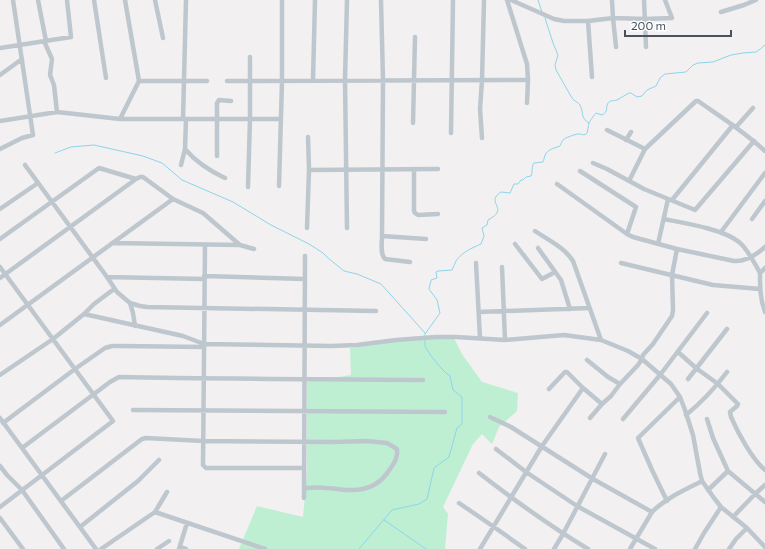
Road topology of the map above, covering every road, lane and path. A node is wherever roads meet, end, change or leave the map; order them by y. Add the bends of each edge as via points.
1 (13, 0) edge
2 (38, 0) edge
3 (67, 0) edge
4 (94, 0) edge
5 (125, 0) edge
6 (155, 0) edge
7 (186, 0) edge
8 (282, 0) edge
9 (315, 0) edge
10 (347, 0) edge
11 (381, 0) edge
12 (453, 0) edge
13 (484, 0) edge
14 (507, 0) edge
15 (511, 0) edge
16 (612, 0) edge
17 (644, 0) edge
18 (665, 0) edge
19 (756, 0) edge
20 (744, 3) edge
21 (721, 12) dead end
22 (613, 18) junction
23 (645, 19) junction
24 (588, 21) junction
25 (415, 37) dead end
26 (163, 38) dead end
27 (45, 41) junction
28 (20, 45) junction
29 (616, 47) dead end
30 (646, 47) dead end
31 (0, 48) edge
32 (250, 57) dead end
33 (22, 59) junction
34 (0, 75) edge
35 (592, 77) dead end
36 (106, 78) dead end
37 (282, 80) junction
38 (313, 80) junction
39 (345, 80) junction
40 (383, 80) junction
41 (414, 80) junction
42 (452, 80) junction
43 (482, 80) junction
44 (528, 80) junction
45 (139, 81) junction
46 (184, 81) junction
47 (207, 81) dead end
48 (227, 81) dead end
49 (250, 81) junction
50 (231, 101) dead end
51 (527, 103) dead end
52 (753, 108) dead end
53 (57, 112) junction
54 (30, 116) junction
55 (184, 119) junction
56 (218, 119) junction
57 (250, 119) junction
58 (281, 119) junction
59 (120, 120) junction
60 (0, 121) edge
61 (413, 123) dead end
62 (735, 126) junction
63 (607, 130) dead end
64 (451, 132) dead end
65 (631, 132) dead end
66 (308, 137) dead end
67 (482, 138) dead end
68 (626, 140) junction
69 (754, 141) junction
70 (0, 149) edge
71 (185, 149) junction
72 (646, 149) junction
73 (765, 151) edge
74 (217, 156) dead end
75 (594, 164) dead end
76 (24, 165) dead end
77 (181, 165) dead end
78 (414, 169) junction
79 (438, 169) dead end
80 (309, 170) junction
81 (346, 170) junction
82 (382, 170) junction
83 (580, 171) dead end
84 (765, 173) edge
85 (225, 178) dead end
86 (136, 179) junction
87 (629, 181) junction
88 (38, 183) junction
89 (556, 184) dead end
90 (279, 186) dead end
91 (248, 187) dead end
92 (173, 199) junction
93 (670, 200) junction
94 (765, 201) edge
95 (52, 202) junction
96 (0, 209) edge
97 (438, 214) dead end
98 (664, 219) junction
99 (752, 219) dead end
100 (70, 227) junction
101 (307, 228) dead end
102 (347, 228) dead end
103 (535, 231) dead end
104 (721, 232) junction
105 (627, 234) junction
106 (382, 236) junction
107 (0, 239) edge
108 (426, 239) dead end
109 (112, 243) junction
110 (515, 244) dead end
111 (658, 244) junction
112 (204, 245) junction
113 (240, 245) junction
114 (765, 247) edge
115 (538, 248) dead end
116 (254, 249) dead end
117 (677, 249) junction
118 (305, 256) dead end
119 (93, 257) junction
120 (751, 258) junction
121 (410, 262) dead end
122 (476, 262) dead end
123 (621, 263) dead end
124 (502, 266) dead end
125 (0, 267) edge
126 (765, 268) edge
127 (555, 272) junction
128 (760, 273) junction
129 (5, 274) junction
130 (672, 275) junction
131 (107, 277) junction
132 (0, 278) edge
133 (204, 278) junction
134 (305, 279) junction
135 (114, 289) junction
136 (760, 289) junction
137 (130, 303) junction
138 (28, 305) junction
139 (204, 308) junction
140 (589, 308) junction
141 (570, 309) junction
142 (304, 310) junction
143 (376, 311) dead end
144 (504, 311) junction
145 (479, 312) junction
146 (765, 312) edge
147 (707, 313) dead end
148 (84, 314) junction
149 (0, 325) edge
150 (135, 326) junction
151 (727, 329) dead end
152 (480, 338) junction
153 (53, 339) junction
154 (505, 340) junction
155 (601, 340) junction
156 (204, 345) junction
157 (304, 345) junction
158 (678, 352) junction
159 (642, 359) junction
160 (587, 360) dead end
161 (696, 368) junction
162 (74, 369) junction
163 (727, 372) dead end
164 (0, 375) edge
165 (660, 375) junction
166 (203, 379) junction
167 (304, 379) junction
168 (688, 379) dead end
169 (423, 380) dead end
170 (620, 384) junction
171 (718, 384) junction
172 (583, 388) junction
173 (549, 389) dead end
174 (93, 394) junction
175 (680, 397) junction
176 (602, 404) junction
177 (132, 410) dead end
178 (203, 410) junction
179 (304, 411) junction
180 (445, 412) dead end
181 (686, 415) junction
182 (490, 417) dead end
183 (0, 418) edge
184 (590, 418) dead end
185 (623, 419) dead end
186 (707, 419) dead end
187 (3, 423) junction
188 (203, 441) junction
189 (304, 442) junction
190 (542, 446) junction
191 (22, 448) junction
192 (496, 449) dead end
193 (605, 454) dead end
194 (159, 460) dead end
195 (0, 466) edge
196 (304, 468) junction
197 (765, 470) edge
198 (728, 471) junction
199 (526, 472) junction
200 (479, 473) dead end
201 (42, 475) junction
202 (593, 479) junction
203 (702, 481) junction
204 (765, 485) edge
205 (304, 488) junction
206 (22, 490) junction
207 (708, 490) junction
208 (167, 492) dead end
209 (755, 494) junction
210 (304, 498) dead end
211 (511, 498) junction
212 (667, 500) junction
213 (61, 501) junction
214 (765, 502) edge
215 (459, 504) dead end
216 (577, 506) junction
217 (721, 506) junction
218 (0, 507) edge
219 (155, 512) junction
220 (652, 512) junction
221 (733, 517) junction
222 (0, 518) edge
223 (187, 523) junction
224 (80, 527) junction
225 (494, 527) junction
226 (747, 528) junction
227 (563, 534) junction
228 (636, 539) junction
229 (169, 541) dead end
230 (253, 547) edge
231 (180, 548) edge
232 (764, 548) edge
233 (22, 549) edge
234 (64, 549) edge
235 (96, 549) edge
236 (101, 549) edge
237 (157, 549) edge
238 (186, 549) edge
239 (265, 549) edge
240 (480, 549) edge
241 (524, 549) edge
242 (554, 549) edge
243 (588, 549) edge
244 (630, 549) edge
245 (655, 549) edge
246 (695, 549) edge
247 (729, 549) edge

1 - 28 street
2 - 27 street
3 - 27 street via 71,37
4 - 36 street
5 - 45 street
6 - 26 street
7 - 46 street
8 - 37 street
9 - 38 street
10 - 39 street
11 - 40 street
12 - 42 street
13 - 43 street
14 - 44 street via 527,64
15 - 24 street via 554,19
16 - 22 street
17 - 23 street
18 - 23 street via 672,18
19 - 20 street
20 - 21 street
22 - 23 street
22 - 24 street
22 - 29 street
23 - 30 street
24 - 35 street
25 - 41 street
27 - 28 street
27 - 53 street via 52,59 50,75 54,85
28 - 31 street
28 - 33 street
32 - 49 street
33 - 34 street
33 - 54 street
37 - 38 street
37 - 49 street
37 - 58 street
38 - 39 street
39 - 40 street
39 - 81 street
40 - 41 street
40 - 82 street
41 - 42 street
41 - 61 street
42 - 43 street
42 - 64 street
43 - 44 street
43 - 67 street
44 - 51 street
45 - 46 street
45 - 59 street
46 - 47 street
46 - 55 street
48 - 49 street
49 - 57 street
50 - 56 street via 219,100
52 - 62 street
53 - 54 street
53 - 59 street
54 - 60 street
54 - 70 street via 33,135
55 - 56 street
55 - 59 street
55 - 71 street
56 - 57 street
56 - 74 street
57 - 58 street
57 - 91 street
58 - 90 street
62 - 69 street
62 - 72 street via 696,101
62 - 93 street
63 - 68 street
65 - 68 street
66 - 80 street
68 - 72 street
69 - 73 street
69 - 93 street via 696,210
71 - 77 street
71 - 85 street via 205,168
72 - 87 street
75 - 87 street
76 - 88 street
78 - 79 street
78 - 82 street
78 - 97 street via 415,213
80 - 81 street
80 - 101 street
81 - 82 street
81 - 102 street
82 - 106 street
83 - 105 street via 636,207
84 - 104 street
86 - 92 street via 143,177
86 - 95 street via 99,168
86 - 100 street
87 - 93 street
88 - 95 street
88 - 96 street
89 - 105 street
92 - 109 street
92 - 113 street via 203,213
93 - 98 street
94 - 99 street
95 - 100 street
95 - 107 street
98 - 104 street
98 - 111 street
100 - 119 street
100 - 129 street
103 - 140 street via 570,256
104 - 120 street via 740,242
105 - 111 street
106 - 108 street
106 - 121 street via 382,254 385,259
109 - 112 street
109 - 119 street
110 - 127 street via 542,279
111 - 117 street
112 - 113 street
112 - 133 street
113 - 116 street
114 - 120 street
115 - 127 street
117 - 120 street via 734,262
117 - 130 street
118 - 134 street
119 - 131 street
119 - 138 street
120 - 128 street
122 - 145 street
123 - 130 street
124 - 144 street
125 - 129 street
126 - 128 street
127 - 141 street via 564,287
128 - 136 street
129 - 132 street
129 - 138 street
130 - 136 street via 713,285
130 - 159 street via 672,316
131 - 133 street
131 - 135 street
133 - 134 street
133 - 139 street
134 - 142 street
135 - 137 street
135 - 148 street
136 - 146 street
137 - 139 street via 147,307
137 - 150 street
138 - 149 street
138 - 153 street
139 - 142 street
139 - 156 street
140 - 141 street
140 - 155 street
141 - 144 street
142 - 143 street
142 - 157 street
144 - 145 street
144 - 154 street
145 - 152 street
147 - 158 street
148 - 150 street
148 - 153 street
150 - 156 street via 183,336
151 - 161 street
152 - 154 street
152 - 157 street via 436,337 357,345
153 - 162 street
153 - 164 street
154 - 155 street via 564,335
155 - 159 street
156 - 157 street
156 - 162 street via 112,346
156 - 166 street
157 - 167 street
158 - 161 street
158 - 165 street
159 - 165 street
159 - 170 street
160 - 170 street
161 - 168 street
161 - 171 street
162 - 174 street
162 - 187 street
163 - 171 street
165 - 175 street via 671,384
165 - 185 street
166 - 167 street
166 - 174 street via 119,377
166 - 178 street
167 - 169 street
167 - 179 street
170 - 176 street
171 - 181 street
171 - 197 street via 738,404 730,412 731,417 751,453
172 - 173 street via 566,371
172 - 176 street
172 - 190 street
174 - 191 street
174 - 201 street via 112,421
175 - 181 street
175 - 212 street via 638,438
176 - 184 street
177 - 178 street
178 - 179 street
178 - 188 street
179 - 180 street
179 - 189 street
181 - 203 street
182 - 190 street
183 - 187 street
186 - 198 street
187 - 191 street
188 - 189 street
188 - 196 street via 203,465 206,468
188 - 213 street via 142,439
189 - 196 street
189 - 205 street via 380,442 397,449 398,454 388,473 369,487 354,490
190 - 199 street
190 - 202 street
191 - 201 street
192 - 199 street
193 - 202 street
194 - 224 street via 138,481
195 - 206 street
196 - 205 street
198 - 207 street
198 - 209 street
199 - 211 street
199 - 216 street
200 - 211 street
201 - 206 street
201 - 213 street
202 - 216 street
202 - 220 street
203 - 207 street
203 - 212 street
204 - 209 street
205 - 210 street
206 - 218 street
206 - 234 street
207 - 217 street
208 - 219 street
209 - 214 street
209 - 221 street
211 - 225 street
211 - 227 street
212 - 220 street
213 - 224 street
215 - 225 street
216 - 227 street
216 - 228 street
217 - 221 street
217 - 246 street
219 - 223 street
219 - 236 street
220 - 228 street
221 - 226 street
222 - 233 street
223 - 230 street
223 - 231 street
224 - 235 street
225 - 240 street
225 - 241 street
226 - 232 street
226 - 247 street
227 - 242 street
227 - 243 street
228 - 244 street
228 - 245 street
229 - 237 street
230 - 239 street
231 - 238 street

